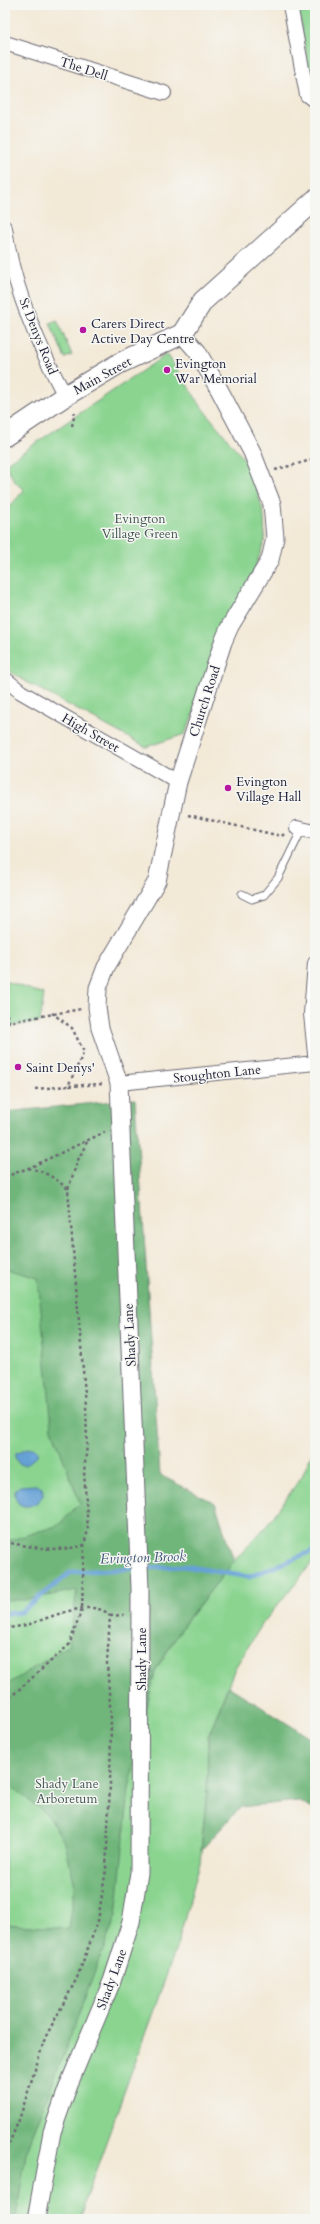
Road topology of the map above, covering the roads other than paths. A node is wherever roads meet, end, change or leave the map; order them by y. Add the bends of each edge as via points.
1 (290, 5) edge
2 (5, 43) edge
3 (164, 93) dead end
4 (315, 101) edge
5 (315, 200) edge
6 (5, 228) edge
7 (182, 334) junction
8 (65, 396) junction
9 (5, 436) edge
10 (5, 679) edge
11 (178, 782) junction
12 (305, 830) edge
13 (242, 894) dead end
14 (315, 964) edge
15 (315, 1054) edge
16 (315, 1062) edge
17 (119, 1083) junction
18 (36, 2219) edge

1 - 4 street via 306,95
2 - 3 street, The Dell
5 - 7 main road via 203,301
6 - 8 street, St Denys Road via 16,279 28,315 49,367
7 - 8 main road, Main Street via 118,364
7 - 11 street, Church Road via 196,351 220,391 261,474 272,504 275,538 270,560 223,642
8 - 9 main road, Main Street
10 - 11 street, High Street via 21,692
11 - 17 street, Church Road via 157,881 106,967 98,988 100,1028
12 - 13 lane via 278,878 264,895 252,899
14 - 15 street via 311,1014
16 - 17 street, Stoughton Lane
17 - 18 street, Shady Lane via 140,1589 139,1873 131,1922 112,1981 52,2132

